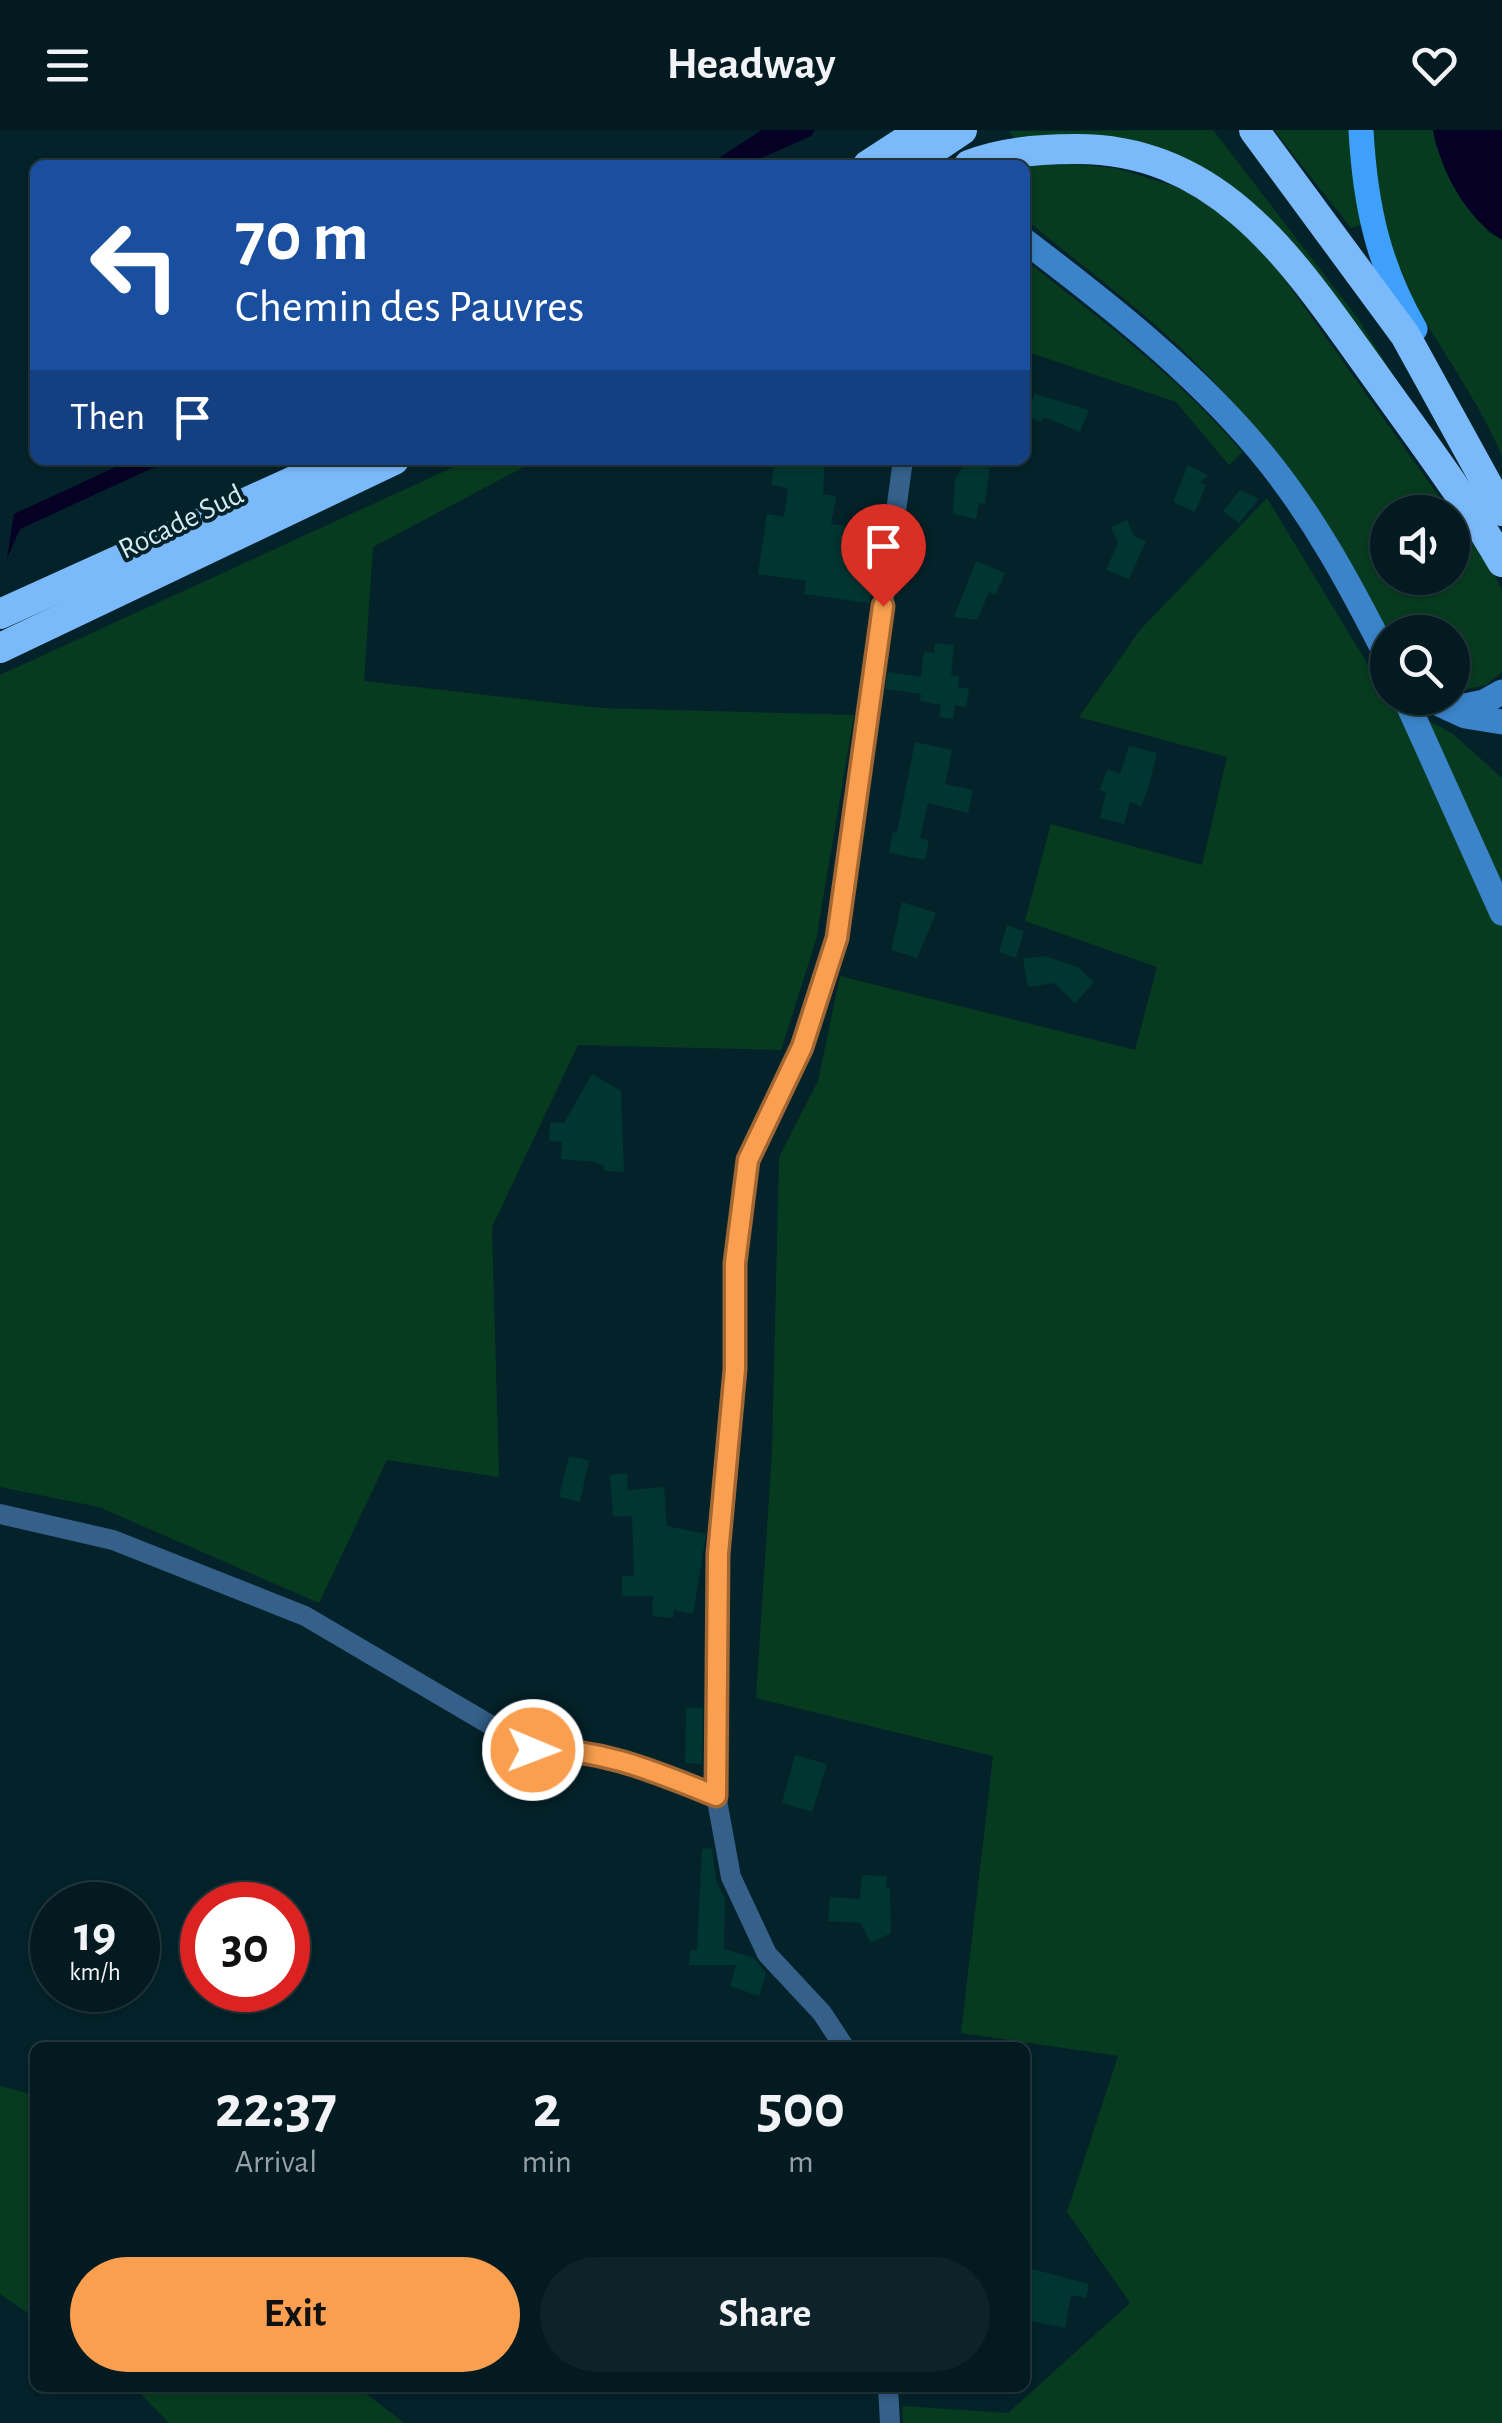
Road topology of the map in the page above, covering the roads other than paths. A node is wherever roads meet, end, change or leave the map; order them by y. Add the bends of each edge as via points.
1 (922, 130) edge
2 (962, 130) edge
3 (1236, 130) edge
4 (1254, 130) edge
5 (1361, 130) edge
6 (876, 160) edge
7 (917, 160) edge
8 (991, 160) edge
9 (1030, 245) edge
10 (329, 465) edge
11 (384, 465) edge
12 (902, 465) edge
13 (1502, 510) edge
14 (1502, 544) edge
15 (1502, 562) edge
16 (0, 614) edge
17 (1370, 627) edge
18 (0, 648) edge
19 (1502, 692) edge
20 (1470, 702) edge
21 (1413, 715) edge
22 (1468, 715) edge
23 (1502, 722) edge
24 (1502, 913) edge
25 (0, 1514) edge
26 (716, 1796) junction
27 (840, 2042) edge
28 (888, 2392) edge
29 (890, 2423) edge

1 - 6 highway
2 - 7 highway
3 - 14 main road via 1397,346 1442,419
4 - 13 highway via 1405,334
5 - 13 main road via 1380,260 1457,406
8 - 15 highway via 1037,149 1102,150 1184,172 1230,200 1291,259
9 - 17 street via 1186,373 1259,450 1313,524
10 - 16 highway, Rocade Sud
11 - 18 highway, Rocade Sud
12 - 26 street via 837,938 802,1047 748,1160 735,1263 735,1369 718,1554
19 - 20 street
21 - 24 street
22 - 23 street
25 - 26 street via 113,1540 304,1616 533,1750 571,1748 628,1762
26 - 27 street via 731,1878 767,1954
28 - 29 street

